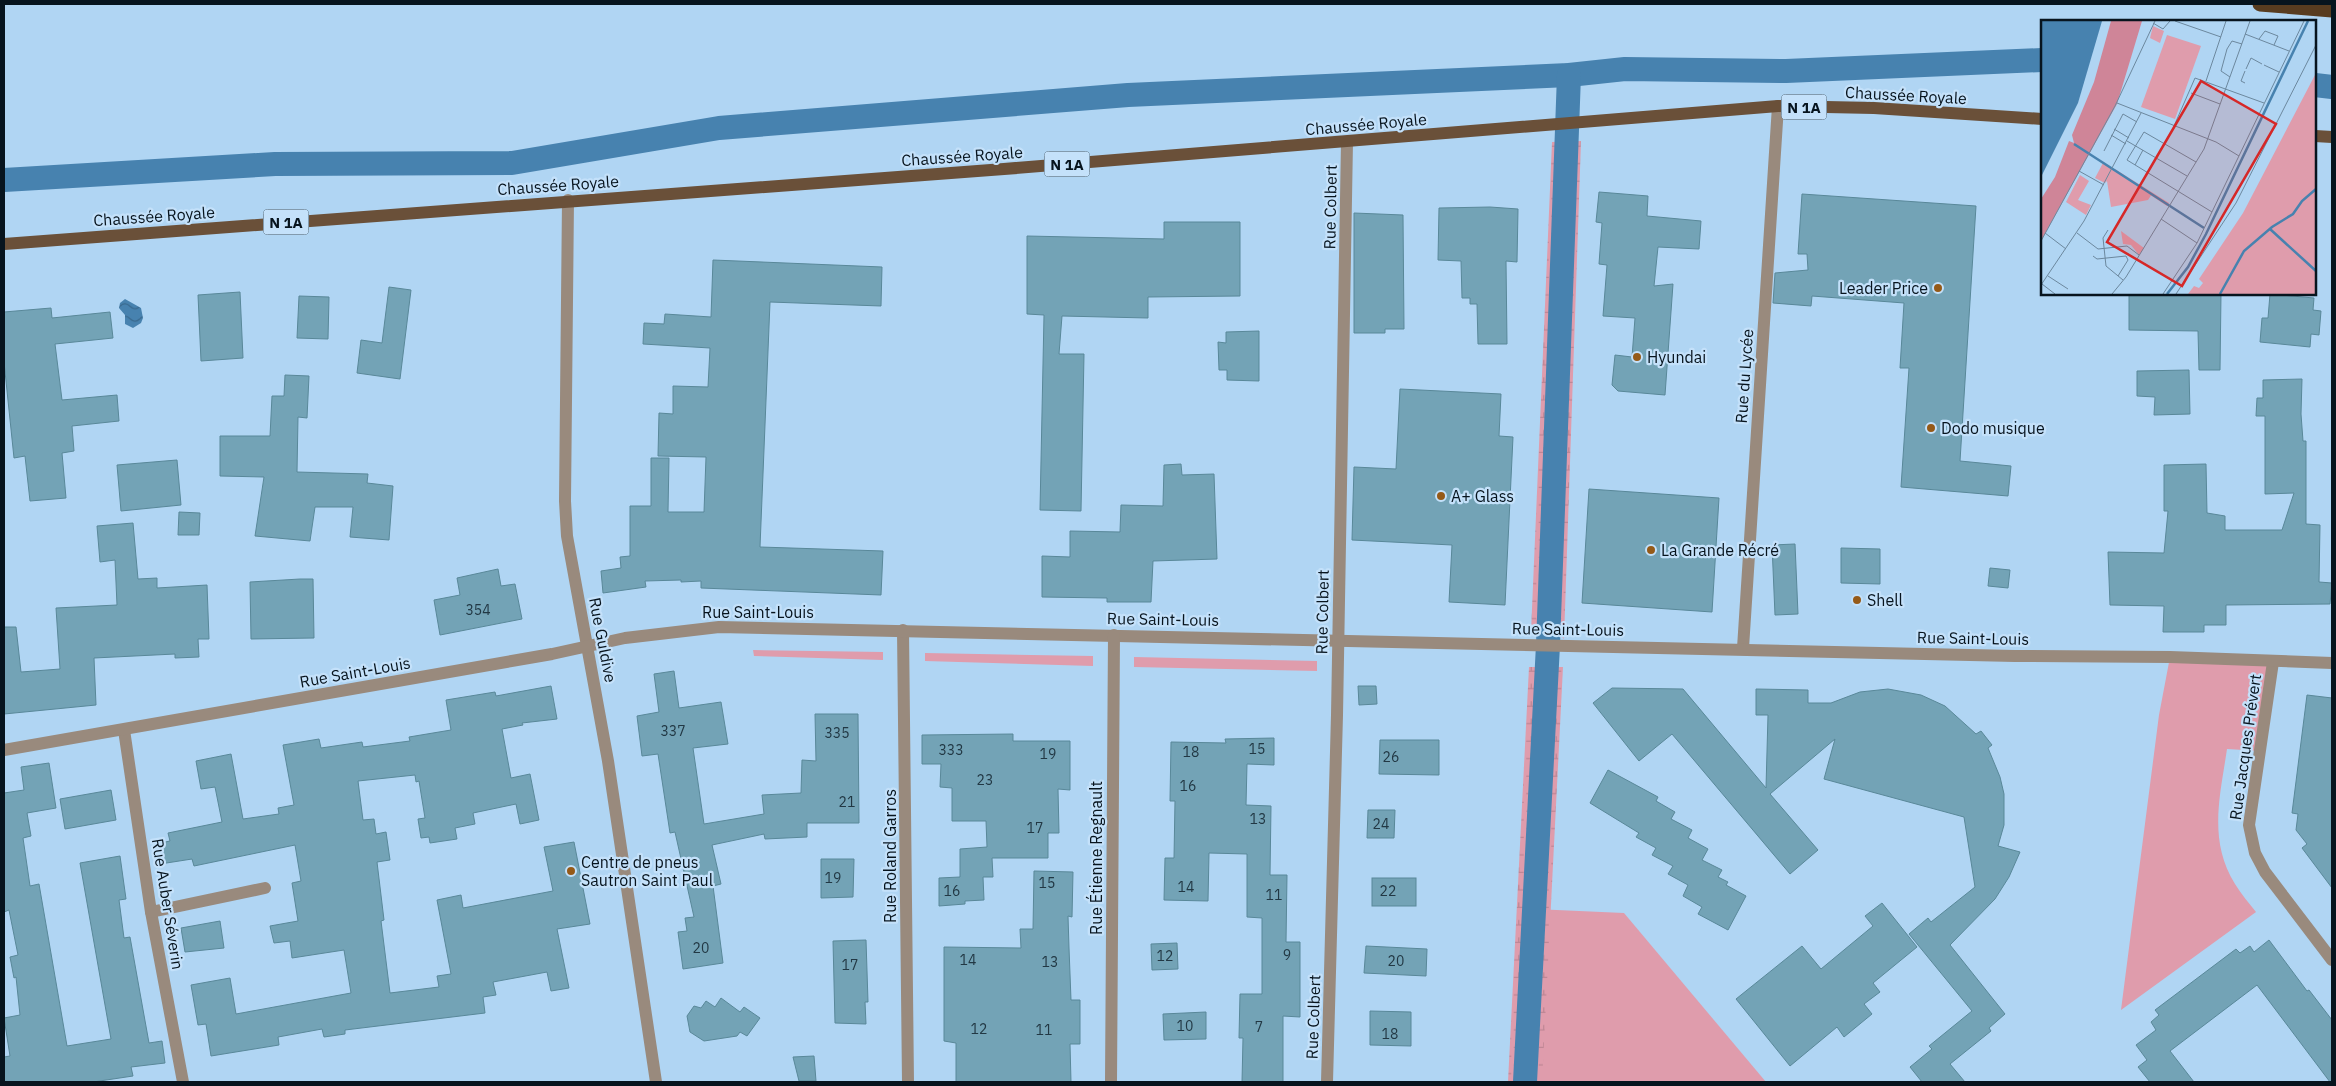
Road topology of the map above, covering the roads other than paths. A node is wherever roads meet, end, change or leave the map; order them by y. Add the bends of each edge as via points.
1 (2260, 4) edge
2 (2332, 10) edge
3 (1778, 106) junction
4 (2041, 119) edge
5 (2316, 136) edge
6 (2332, 138) edge
7 (1347, 142) junction
8 (568, 200) junction
9 (4, 244) edge
10 (903, 630) junction
11 (1114, 635) junction
12 (1338, 639) junction
13 (589, 646) junction
14 (1743, 648) junction
15 (2273, 662) junction
16 (2332, 663) edge
17 (124, 730) junction
18 (4, 750) edge
19 (265, 888) dead end
20 (151, 912) junction
21 (2332, 960) edge
22 (183, 1082) edge
23 (656, 1082) edge
24 (908, 1082) edge
25 (1111, 1082) edge
26 (1327, 1082) edge

1 - 2 highway
3 - 4 main road, Chaussée Royale / N 1A via 1874,108
3 - 7 main road, Chaussée Royale / N 1A
3 - 14 street, Rue du Lycée
5 - 6 main road
7 - 8 main road, Chaussée Royale / N 1A
7 - 12 street, Rue Colbert
8 - 9 main road, Chaussée Royale / N 1A
8 - 13 street, Rue Guldive via 565,501 567,536
10 - 11 street, Rue Saint-Louis
10 - 13 street, Rue Saint-Louis via 719,626
10 - 24 street, Rue Roland Garros
11 - 12 street, Rue Saint-Louis
11 - 25 street, Rue Étienne Regnault
12 - 14 street, Rue Saint-Louis
12 - 26 street, Rue Colbert
13 - 17 street, Rue Saint-Louis
13 - 23 street, Rue Guldive
14 - 15 street, Rue Saint-Louis
15 - 16 street, Rue Saint-Louis
15 - 21 street, Rue Jacques Prévert via 2249,825 2255,853 2265,872
17 - 18 street, Rue Saint-Louis
17 - 20 street, Rue Auber Séverin
19 - 20 street
20 - 22 street, Rue Auber Séverin

